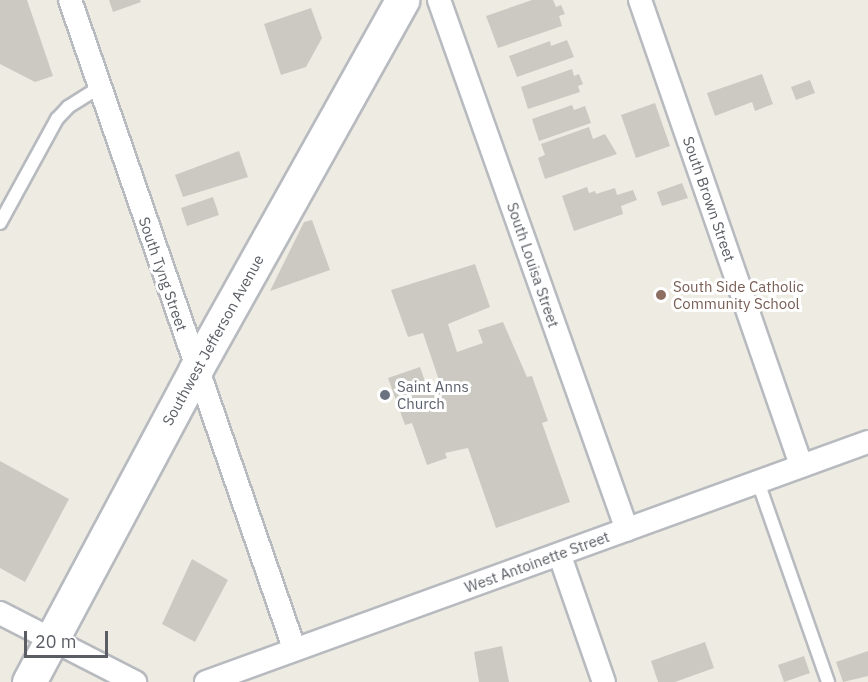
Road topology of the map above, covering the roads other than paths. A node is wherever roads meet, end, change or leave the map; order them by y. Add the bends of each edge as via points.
1 (70, 0) edge
2 (402, 0) edge
3 (439, 0) edge
4 (640, 0) edge
5 (98, 88) junction
6 (0, 224) edge
7 (196, 369) junction
8 (868, 442) edge
9 (801, 466) junction
10 (758, 482) junction
11 (627, 530) junction
12 (560, 556) junction
13 (0, 613) edge
14 (53, 640) junction
15 (294, 648) junction
16 (29, 682) edge
17 (135, 682) edge
18 (206, 682) edge
19 (604, 682) edge
20 (828, 682) edge

1 - 5 street, South Tyng Street
2 - 7 main road, Southwest Jefferson Avenue
3 - 11 street, South Louisa Street
4 - 9 street, South Brown Street
5 - 6 lane via 57,119
5 - 7 street, South Tyng Street
7 - 14 main road, Southwest Jefferson Avenue
7 - 15 street, South Tyng Street
8 - 9 street, West Antoinette Street
9 - 10 street, West Antoinette Street
10 - 11 street, West Antoinette Street
10 - 20 lane
11 - 12 street, West Antoinette Street
12 - 15 street, West Antoinette Street
12 - 19 street
13 - 14 street
14 - 16 main road, Southwest Jefferson Avenue
14 - 17 street
15 - 18 street, West Antoinette Street

